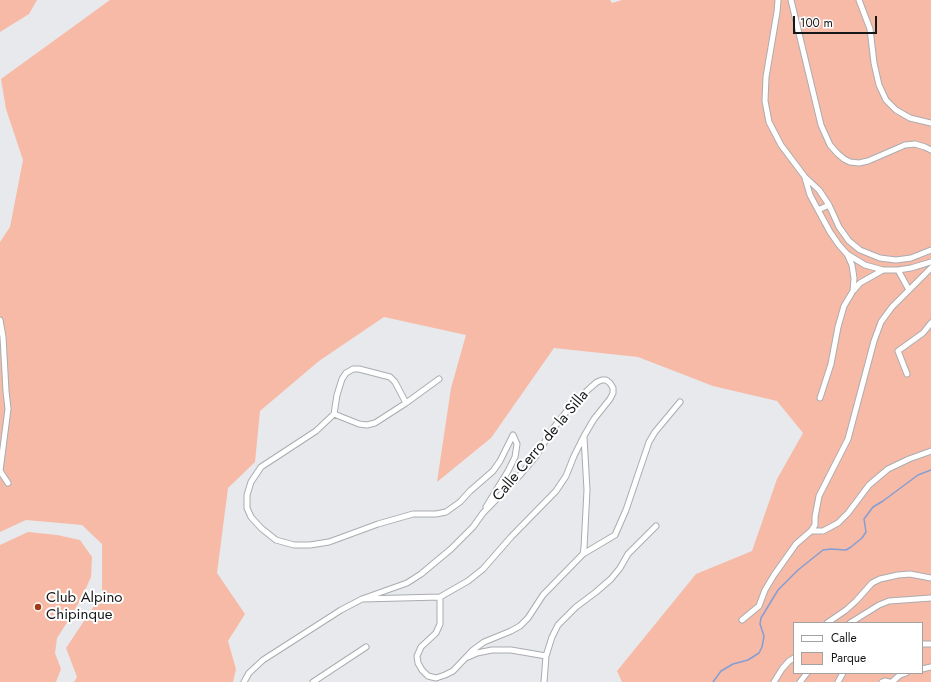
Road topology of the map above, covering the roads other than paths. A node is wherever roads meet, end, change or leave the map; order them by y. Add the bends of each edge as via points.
1 (778, 0) edge
2 (791, 0) edge
3 (859, 0) edge
4 (931, 123) edge
5 (931, 150) edge
6 (805, 177) junction
7 (829, 205) junction
8 (818, 210) junction
9 (839, 227) junction
10 (830, 232) junction
11 (931, 250) edge
12 (847, 254) junction
13 (931, 262) edge
14 (931, 268) edge
15 (883, 270) junction
16 (898, 270) junction
17 (909, 290) junction
18 (852, 291) junction
19 (0, 320) edge
20 (931, 323) edge
21 (907, 374) dead end
22 (439, 379) dead end
23 (820, 398) dead end
24 (680, 402) dead end
25 (406, 403) junction
26 (334, 414) junction
27 (584, 436) junction
28 (931, 451) edge
29 (8, 484) dead end
30 (483, 513) junction
31 (656, 526) dead end
32 (811, 531) junction
33 (583, 554) junction
34 (931, 578) edge
35 (440, 597) junction
36 (931, 598) edge
37 (362, 599) junction
38 (742, 620) dead end
39 (828, 622) edge
40 (852, 622) edge
41 (366, 647) dead end
42 (546, 656) junction
43 (465, 658) junction
44 (793, 659) edge
45 (806, 674) edge
46 (903, 674) edge
47 (244, 682) edge
48 (313, 682) edge
49 (544, 682) edge
50 (774, 682) edge
51 (800, 682) edge
52 (882, 682) edge
53 (889, 682) edge
54 (892, 682) edge

1 - 6 street via 766,77 765,101 769,122 781,145
2 - 5 street via 821,125 830,145 837,153 850,162 859,162 868,161 905,145 915,144
3 - 4 street via 870,29 874,63 879,85 886,100 910,118
6 - 7 street via 819,190
6 - 8 street
7 - 8 street
7 - 9 street
8 - 10 street
9 - 10 street
9 - 11 street via 849,241 860,250 880,258 911,258
10 - 12 street
12 - 15 street via 865,265
12 - 18 street via 854,278
13 - 16 street
14 - 17 street
15 - 16 street
15 - 18 street via 869,277
16 - 17 street
17 - 32 street via 881,322 848,439 819,496 815,525
18 - 23 street via 844,306 831,364
19 - 29 street via 8,408 0,471
20 - 21 street via 898,351
22 - 25 street
24 - 33 street via 649,442 615,535
25 - 26 street via 375,423 367,425
25 - 26 street via 390,377 353,369 342,379
26 - 30 street via 316,431 261,467 251,482 247,508 260,528 276,540 294,545 329,542 413,514 446,512 493,471 513,435 517,444 514,457
27 - 30 street, Calle Cerro de la Silla via 613,393 613,388 606,380 597,382 570,407 536,456
27 - 33 street via 587,490
27 - 35 street, Calle Cerro de la Silla via 566,476 556,491 483,569
28 - 32 street via 888,469 869,485 838,523 823,532
30 - 37 street, Calle Cerro de la Silla via 451,549 421,574 407,583
31 - 42 street via 628,554 611,579 558,625
32 - 38 street via 796,544 777,569 759,606
33 - 43 street via 543,595 520,626 484,642
34 - 39 street via 910,574 880,579 872,583 846,610
35 - 37 street
35 - 43 street via 440,624 436,633 421,647 417,656 418,663 428,676 436,678 453,671
36 - 40 street via 889,601
37 - 47 street, Calle Cerro de la Silla via 263,660 249,673
41 - 48 street
42 - 43 street via 511,650 492,650
42 - 49 street
44 - 50 street
45 - 51 street
46 - 54 street
52 - 53 street

